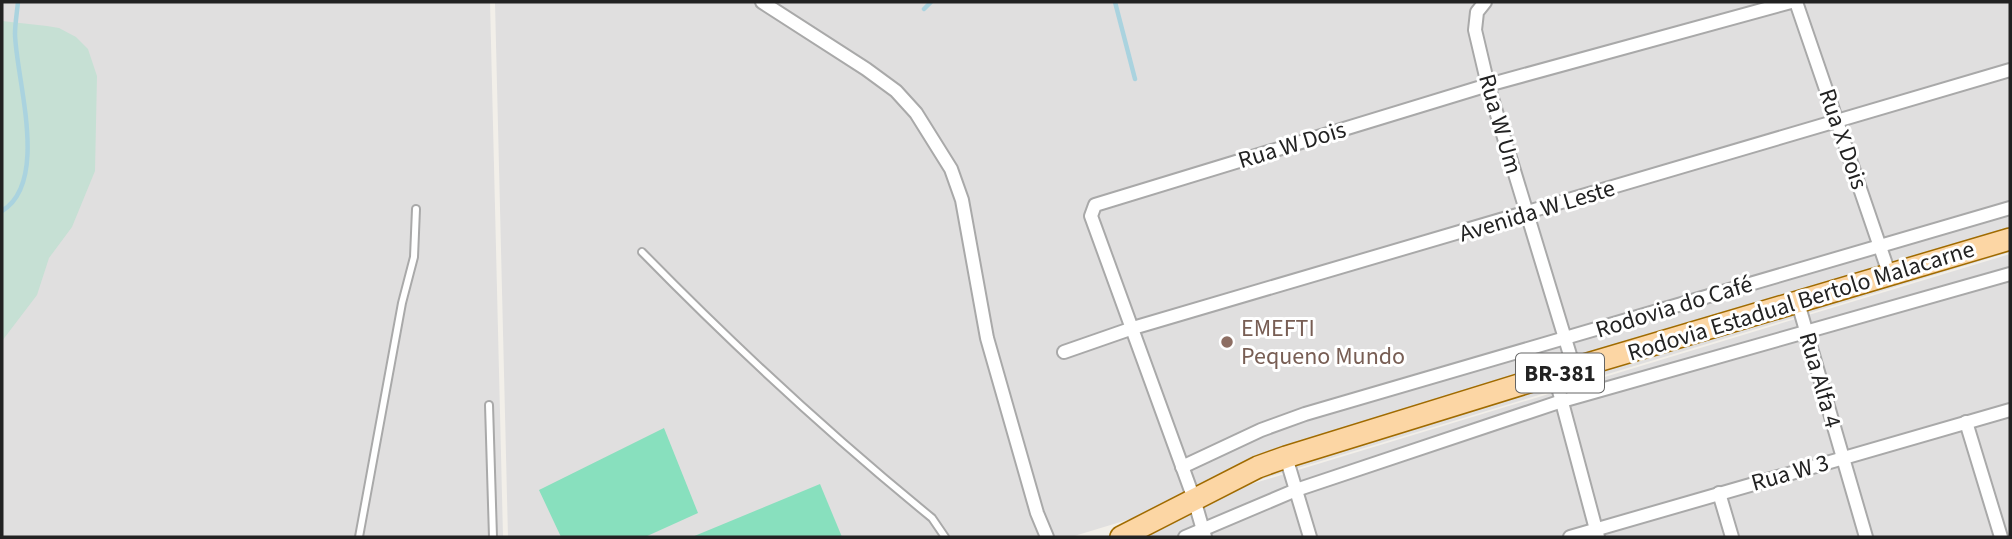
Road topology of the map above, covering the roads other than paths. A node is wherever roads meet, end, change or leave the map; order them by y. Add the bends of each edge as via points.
1 (762, 2) edge
2 (1485, 2) edge
3 (1794, 2) edge
4 (2010, 70) edge
5 (1488, 85) junction
6 (1837, 120) junction
7 (2010, 208) edge
8 (416, 209) dead end
9 (1527, 214) junction
10 (2010, 239) edge
11 (1880, 246) junction
12 (642, 252) dead end
13 (2010, 274) edge
14 (1890, 276) junction
15 (1798, 303) junction
16 (1133, 328) junction
17 (1806, 333) junction
18 (1565, 340) junction
19 (1064, 352) dead end
20 (1564, 372) junction
21 (1562, 401) junction
22 (489, 405) dead end
23 (2010, 410) edge
24 (1966, 422) junction
25 (1286, 457) junction
26 (1843, 458) junction
27 (1182, 467) junction
28 (1296, 490) junction
29 (1719, 493) junction
30 (1194, 499) junction
31 (1597, 533) edge
32 (1204, 534) edge
33 (359, 537) edge
34 (493, 537) edge
35 (945, 537) edge
36 (1047, 537) edge
37 (1121, 537) edge
38 (1185, 537) edge
39 (1310, 537) edge
40 (1570, 537) edge
41 (1732, 537) edge
42 (1866, 537) edge
43 (2001, 537) edge

1 - 36 street via 896,91 916,113 951,169 962,200 987,338
2 - 5 street, Rua W Um via 1477,12 1475,30
3 - 5 street, Rua W Dois
3 - 6 street, Rua X Dois
4 - 6 street, Avenida W Leste
5 - 9 street, Rua W Um
5 - 16 street, Rua W Dois via 1095,205 1091,216
6 - 9 street, Avenida W Leste
6 - 11 street, Rua X Dois
7 - 11 street, Rodovia do Café
8 - 33 lane via 411,272
9 - 16 street, Avenida W Leste
9 - 18 street, Rua W Um
10 - 14 main road, Rodovia Estadual Bertolo Malacarne / BR-381
11 - 14 street, Rua X Dois
11 - 18 street, Rodovia do Café
12 - 35 lane via 815,420 932,518
13 - 17 street
14 - 15 main road, Rodovia Estadual Bertolo Malacarne / BR-381
15 - 17 street, Rua Alfa 4
15 - 20 main road, Rodovia Estadual Bertolo Malacarne / BR-381
16 - 19 street, Avenida W Leste
16 - 27 street, Rua W Dois
17 - 21 street
17 - 26 street, Rua Alfa 4
18 - 20 street, Rua W Um
18 - 27 street, Rodovia do Café via 1305,414
20 - 21 street, Rua W Um
20 - 25 main road, Rodovia Estadual Bertolo Malacarne / BR-381
21 - 28 street
21 - 31 street, Rua W Um
22 - 34 lane
23 - 24 street, Rua W 3
24 - 26 street, Rua W 3
24 - 43 street
25 - 28 street
25 - 30 main road, Rodovia Estadual Bertolo Malacarne / BR-381
26 - 29 street, Rua W 3
26 - 42 street, Rua Alfa 4
27 - 30 street, Rua W Dois
28 - 32 street
28 - 39 street
29 - 31 street, Rua W 3
29 - 41 street
30 - 32 street, Rua W Dois
30 - 37 main road, Rodovia Estadual Bertolo Malacarne / BR-381
31 - 40 street, Rua W 3
32 - 38 street

